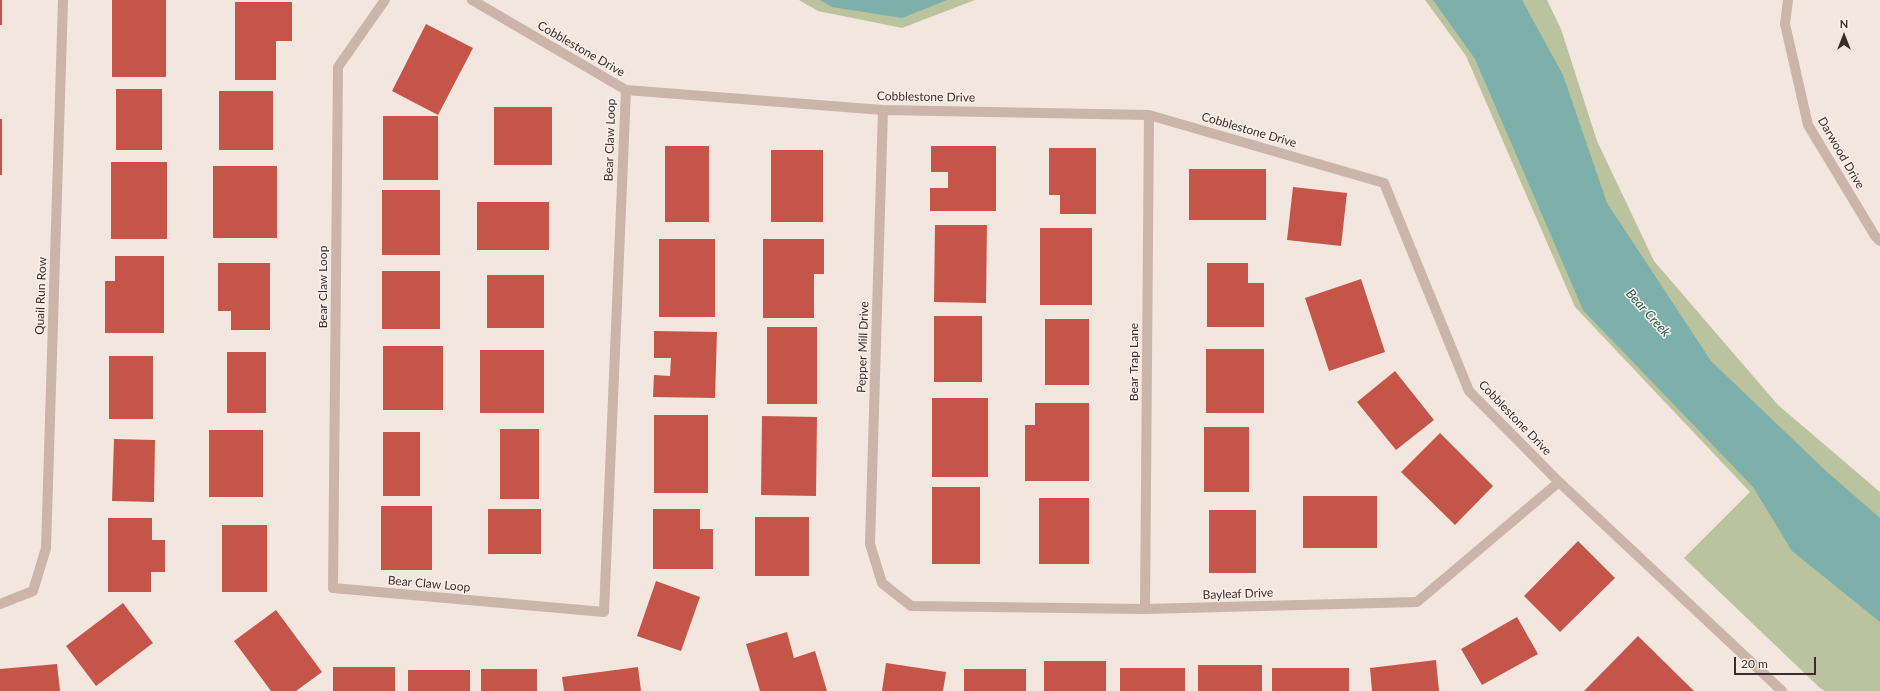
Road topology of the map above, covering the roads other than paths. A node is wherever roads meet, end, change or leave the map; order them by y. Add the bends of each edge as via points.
1 (63, 0) edge
2 (385, 0) edge
3 (472, 0) edge
4 (1788, 0) edge
5 (626, 90) junction
6 (883, 110) junction
7 (1149, 115) junction
8 (1880, 241) edge
9 (1559, 482) junction
10 (882, 583) joint
11 (0, 604) edge
12 (1145, 609) junction
13 (1782, 691) edge

1 - 11 street, Quail Run Row via 46,548 33,591
2 - 5 street, Bear Claw Loop via 338,66 333,588 604,612
3 - 5 street, Cobblestone Drive
4 - 8 street, Darwood Drive via 1785,24 1808,124
5 - 6 street, Cobblestone Drive
6 - 7 street, Cobblestone Drive
6 - 10 street, Pepper Mill Drive via 870,544
7 - 9 street, Cobblestone Drive via 1384,183 1469,391
7 - 12 street, Bear Trap Lane
9 - 12 street, Bayleaf Drive via 1417,602
9 - 13 street, Cobblestone Drive
10 - 12 street, Bayleaf Drive via 910,606

